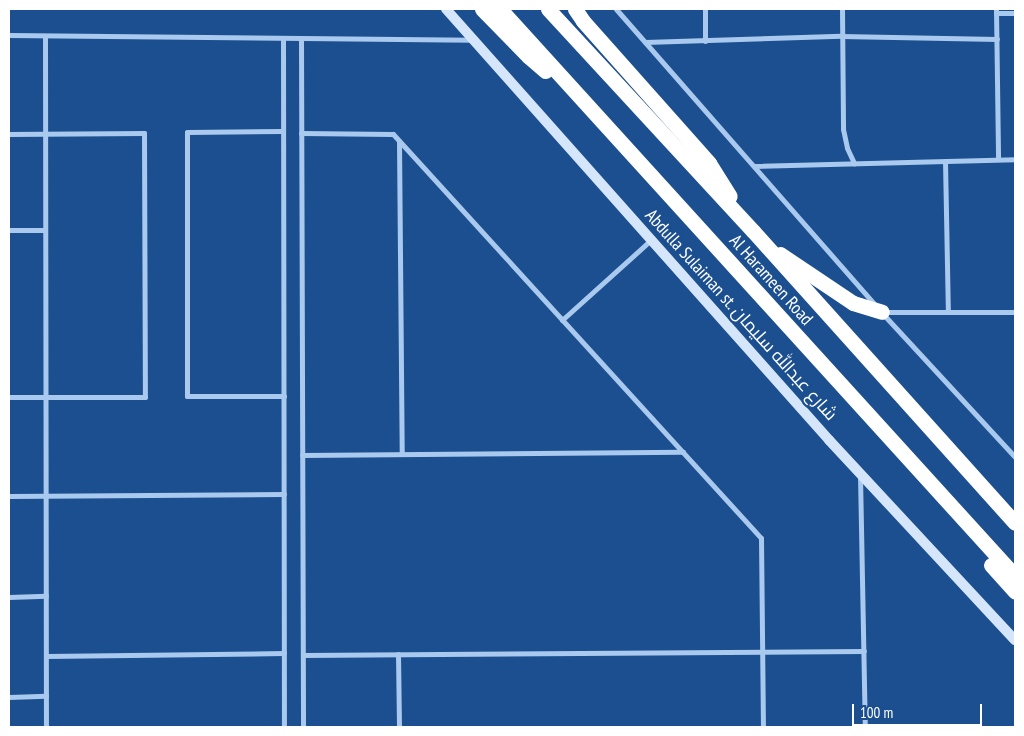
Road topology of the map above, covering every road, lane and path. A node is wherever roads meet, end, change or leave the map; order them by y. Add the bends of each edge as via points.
1 (446, 9) edge
2 (482, 9) edge
3 (500, 9) edge
4 (548, 9) edge
5 (575, 9) edge
6 (616, 9) edge
7 (705, 9) edge
8 (842, 9) edge
9 (996, 11) edge
10 (1015, 13) edge
11 (9, 35) edge
12 (45, 36) junction
13 (841, 36) junction
14 (283, 38) junction
15 (301, 38) junction
16 (997, 39) junction
17 (474, 40) junction
18 (706, 41) junction
19 (645, 42) junction
20 (591, 110) junction
21 (284, 131) junction
22 (45, 133) junction
23 (9, 134) edge
24 (301, 134) junction
25 (399, 141) junction
26 (998, 159) junction
27 (1015, 159) edge
28 (945, 161) junction
29 (854, 163) junction
30 (754, 166) junction
31 (9, 230) edge
32 (45, 230) junction
33 (753, 230) junction
34 (652, 240) junction
35 (764, 243) junction
36 (882, 312) junction
37 (948, 312) junction
38 (1015, 312) edge
39 (562, 320) junction
40 (284, 396) junction
41 (9, 397) edge
42 (46, 397) junction
43 (683, 452) junction
44 (402, 454) junction
45 (302, 455) junction
46 (1015, 457) edge
47 (860, 473) junction
48 (284, 494) junction
49 (9, 496) edge
50 (46, 496) junction
51 (1015, 523) edge
52 (974, 530) junction
53 (1015, 576) edge
54 (1015, 592) edge
55 (46, 596) junction
56 (9, 597) edge
57 (1015, 640) edge
58 (864, 651) junction
59 (762, 652) junction
60 (284, 654) junction
61 (398, 654) junction
62 (303, 655) junction
63 (46, 656) junction
64 (46, 696) junction
65 (9, 697) edge
66 (46, 727) edge
67 (284, 727) edge
68 (303, 727) edge
69 (399, 727) edge
70 (763, 727) edge
71 (865, 727) edge

1 - 17 main road, Abdulla Sulaiman st. شارع عبدالله سليمان
2 - 20 highway via 528,56
3 - 20 highway, Al Harameen Road
4 - 33 highway, Al Harameen Road
5 - 33 highway via 709,163
6 - 19 street
7 - 18 street
8 - 13 street
9 - 10 street
9 - 16 street
11 - 12 street
12 - 14 street
12 - 22 street
13 - 16 street
13 - 18 street
13 - 29 street via 844,129
14 - 15 street
14 - 21 street
15 - 17 street
15 - 24 street
16 - 26 street
17 - 34 main road, Abdulla Sulaiman st. شارع عبدالله سليمان
18 - 19 street
19 - 30 street
20 - 52 highway, Al Harameen Road
21 - 40 street
21 - 40 street via 187,132 187,396
22 - 23 street
22 - 32 street
22 - 42 street via 144,133 145,387 145,397
24 - 25 street via 393,134
24 - 45 street
25 - 39 street
25 - 44 street
26 - 27 street
26 - 28 street
28 - 29 street
28 - 37 street
29 - 30 street
30 - 36 street
31 - 32 street
32 - 42 street
33 - 35 highway, Al Harameen Road
34 - 39 street
34 - 47 main road, Abdulla Sulaiman st. شارع عبدالله سليمان
35 - 36 highway via 853,303
35 - 51 highway, Al Harameen Road
36 - 37 street
36 - 46 street
37 - 38 street
39 - 43 street
40 - 48 street
41 - 42 street
42 - 50 street
43 - 44 street
43 - 59 street via 761,538
44 - 45 street
45 - 62 street
47 - 57 main road, Abdulla Sulaiman st. شارع عبدالله سليمان
47 - 58 street
48 - 50 street
48 - 60 street
49 - 50 street
50 - 55 street
52 - 53 highway, Al Harameen Road
52 - 54 highway via 990,564
55 - 56 street
55 - 63 street
58 - 59 street
58 - 71 street
59 - 61 street
59 - 70 street
60 - 63 street
60 - 67 street
61 - 62 street
61 - 69 street
62 - 68 street
63 - 64 street
64 - 65 street
64 - 66 street

